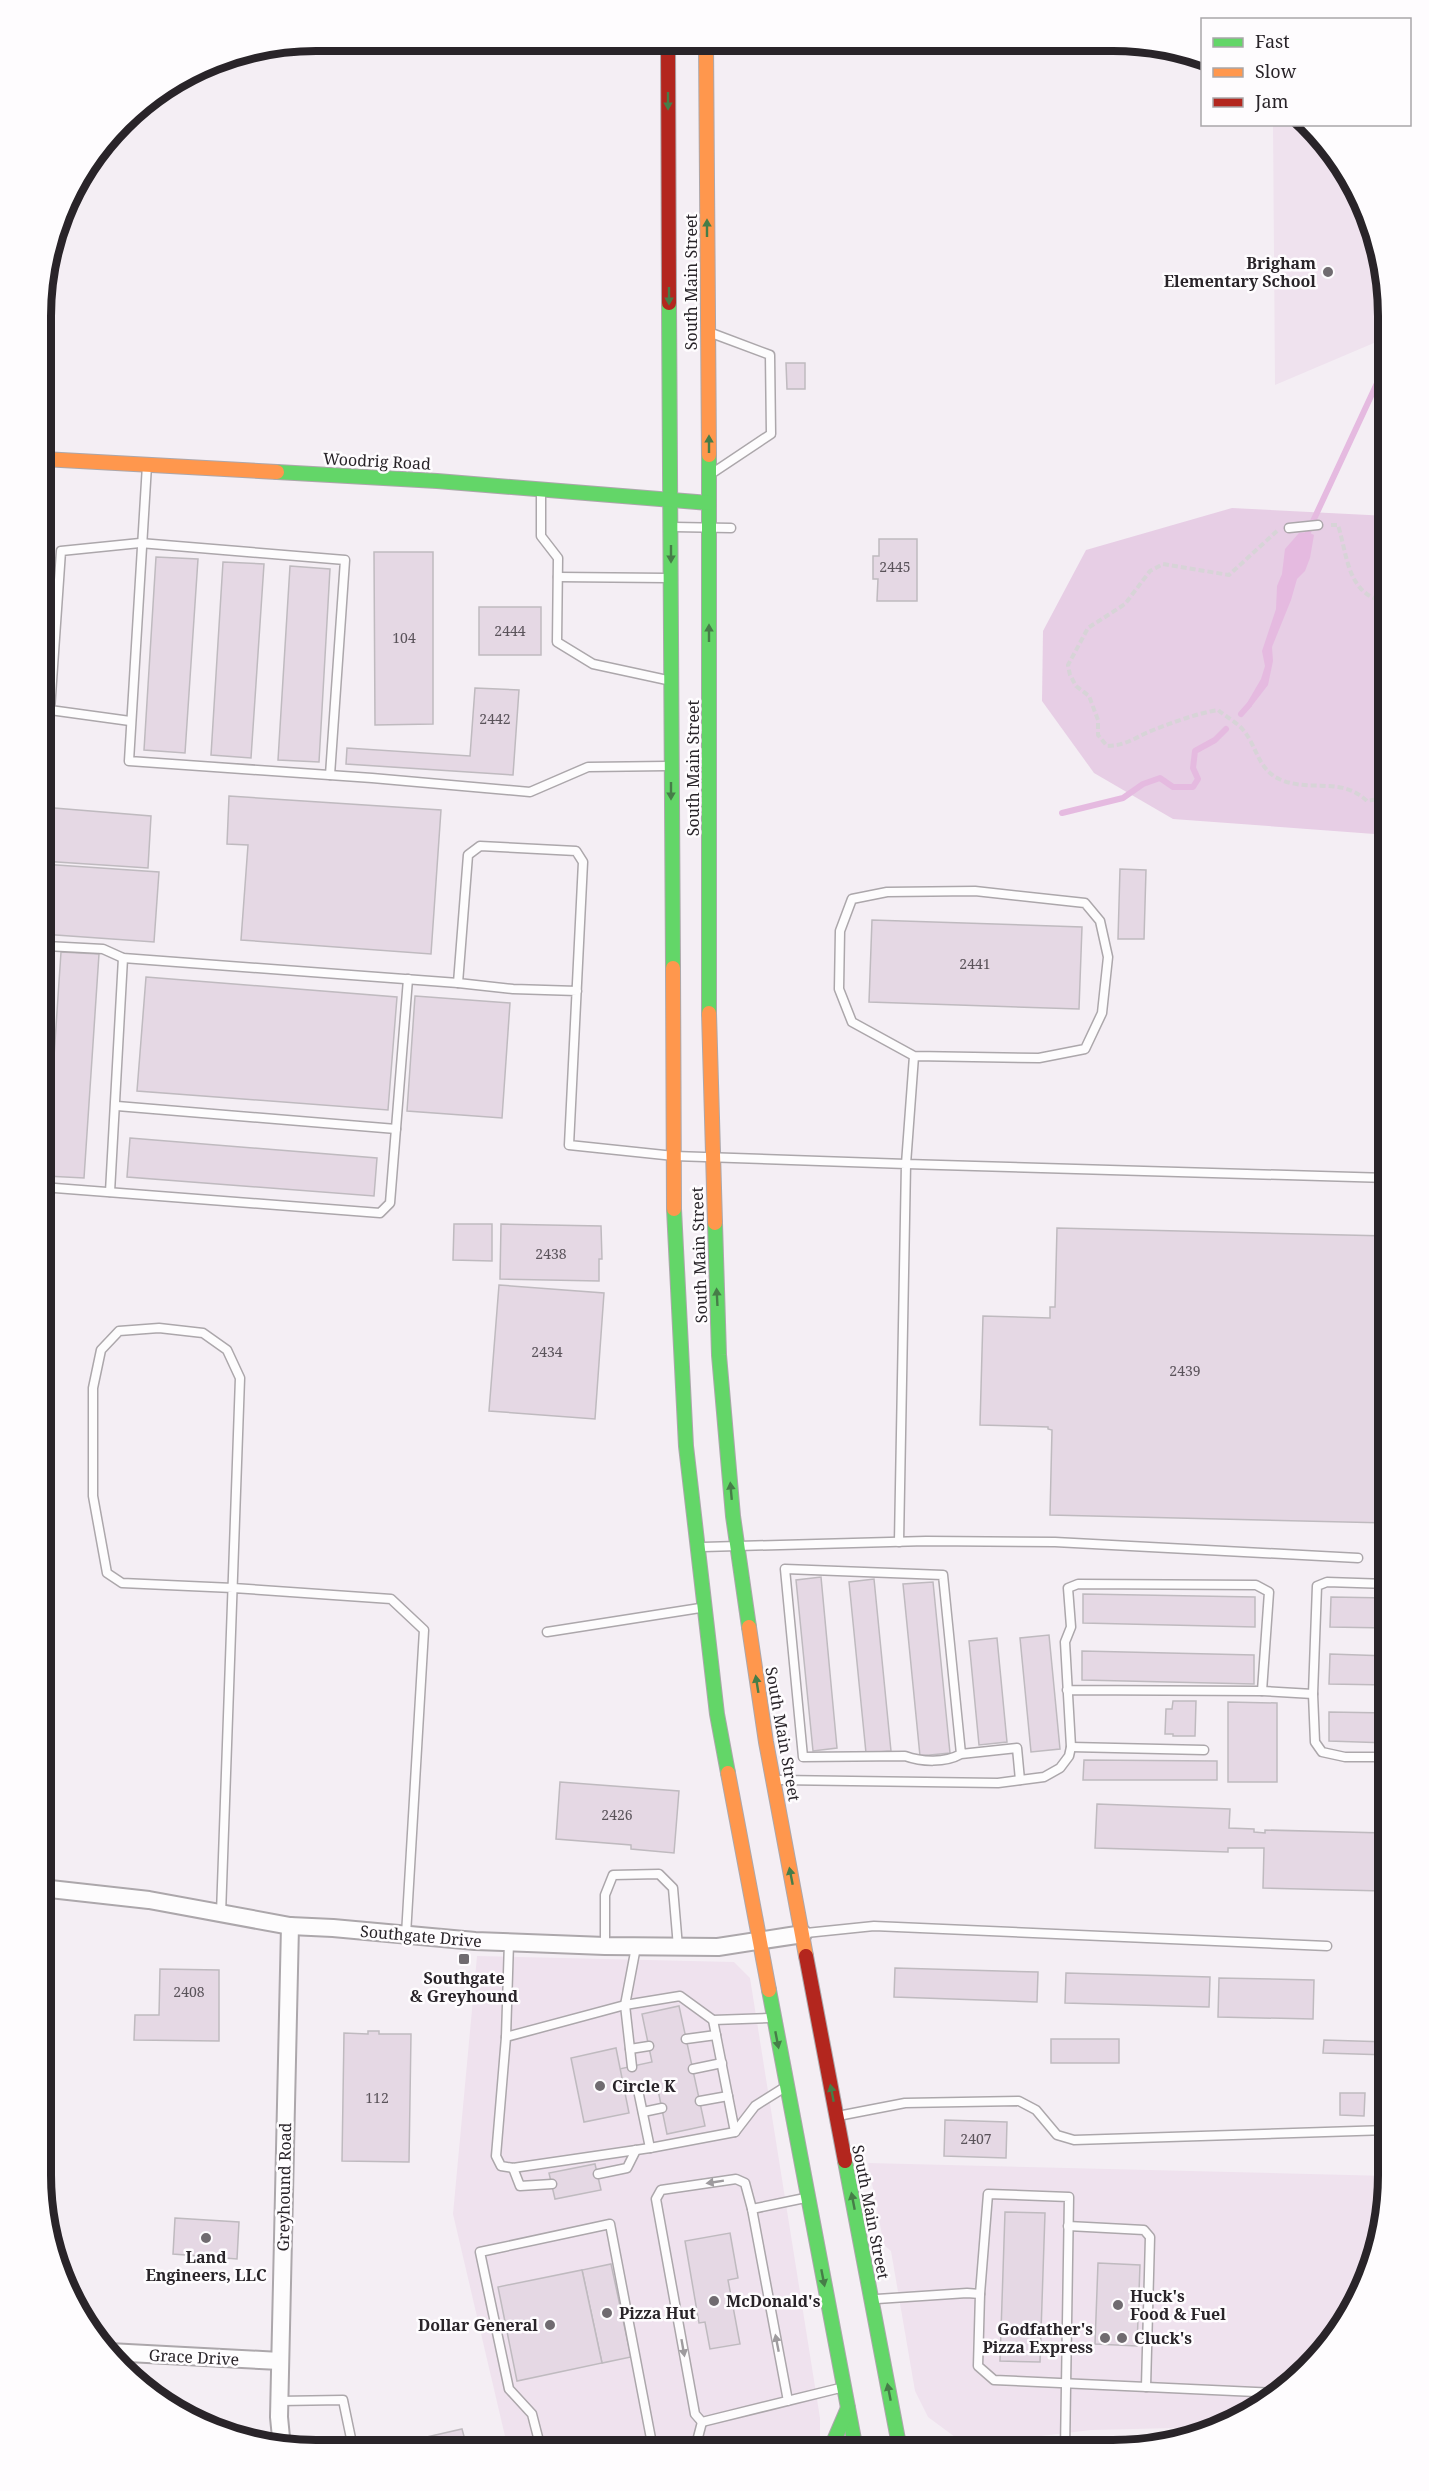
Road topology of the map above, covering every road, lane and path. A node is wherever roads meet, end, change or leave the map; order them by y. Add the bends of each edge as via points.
1 (668, 51) edge
2 (706, 51) edge
3 (708, 332) junction
4 (51, 459) edge
5 (147, 464) junction
6 (709, 476) junction
7 (541, 490) junction
8 (671, 502) junction
9 (709, 503) junction
10 (1318, 525) joint
11 (671, 527) junction
12 (709, 528) junction
13 (731, 528) dead end
14 (1289, 528) joint
15 (140, 543) junction
16 (558, 577) junction
17 (671, 578) junction
18 (1378, 600) edge
19 (670, 681) junction
20 (51, 696) edge
21 (51, 710) edge
22 (130, 721) junction
23 (671, 766) junction
24 (330, 775) junction
25 (1378, 799) edge
26 (51, 946) edge
27 (123, 958) junction
28 (408, 979) junction
29 (458, 983) junction
30 (577, 991) junction
31 (914, 1056) junction
32 (117, 1106) junction
33 (396, 1129) junction
34 (674, 1156) junction
35 (712, 1156) junction
36 (906, 1164) junction
37 (1378, 1178) edge
38 (51, 1188) edge
39 (110, 1192) junction
40 (899, 1542) junction
41 (737, 1545) junction
42 (696, 1548) junction
43 (1358, 1558) dead end
44 (1378, 1584) edge
45 (233, 1588) junction
46 (703, 1607) junction
47 (547, 1632) dead end
48 (1067, 1689) junction
49 (1262, 1692) junction
50 (1313, 1694) junction
51 (1071, 1747) junction
52 (1204, 1750) dead end
53 (961, 1754) junction
54 (1378, 1756) edge
55 (773, 1780) junction
56 (1020, 1780) junction
57 (51, 1889) edge
58 (221, 1914) junction
59 (290, 1926) junction
60 (803, 1934) junction
61 (406, 1935) junction
62 (760, 1941) junction
63 (509, 1942) junction
64 (605, 1946) junction
65 (1327, 1946) dead end
66 (636, 1947) junction
67 (678, 1947) junction
68 (625, 2005) junction
69 (773, 2017) junction
70 (713, 2020) junction
71 (716, 2035) junction
72 (506, 2037) junction
73 (686, 2039) dead end
74 (649, 2046) dead end
75 (630, 2049) junction
76 (722, 2063) junction
77 (632, 2067) dead end
78 (693, 2069) dead end
79 (786, 2086) junction
80 (638, 2090) dead end
81 (728, 2096) junction
82 (700, 2102) dead end
83 (662, 2108) dead end
84 (643, 2112) junction
85 (837, 2116) junction
86 (1378, 2130) edge
87 (735, 2132) junction
88 (650, 2148) junction
89 (636, 2150) junction
90 (513, 2168) junction
91 (598, 2174) dead end
92 (552, 2184) dead end
93 (808, 2197) junction
94 (752, 2209) junction
95 (1068, 2226) junction
96 (980, 2294) junction
97 (872, 2300) junction
98 (120, 2353) edge
99 (280, 2361) junction
100 (1066, 2383) junction
101 (844, 2387) junction
102 (1146, 2387) junction
103 (1264, 2392) edge
104 (279, 2401) junction
105 (788, 2401) junction
106 (848, 2408) junction
107 (702, 2422) junction
108 (281, 2438) edge
109 (351, 2440) edge
110 (539, 2440) edge
111 (651, 2440) edge
112 (697, 2440) edge
113 (834, 2440) edge
114 (854, 2440) edge
115 (898, 2440) edge
116 (1065, 2440) edge

1 -> 8 main road, South Main Street
3 -> 2 main road, South Main Street
6 -> 3 main road, South Main Street
3 - 6 lane via 770,355 771,434
4 - 5 main road, Woodrig Road
5 - 7 main road, Woodrig Road
5 - 15 lane
6 - 9 main road, South Main Street
7 - 8 main road, Woodrig Road
7 - 16 lane via 541,536 558,558
8 - 9 main road, Woodrig Road
8 - 11 main road, South Main Street
9 - 12 main road, South Main Street
10 - 14 lane
10 - 18 path via 1338,525 1347,564 1358,585
11 - 12 lane
11 -> 17 main road, South Main Street
12 - 13 lane
35 -> 12 main road, South Main Street
14 - 25 path via 1277,531 1229,575 1163,564 1150,571 1125,604 1088,628 1068,665 1070,675 1089,696 1098,720 1098,735 1107,746 1120,746 1200,713 1218,710 1243,729 1261,764 1277,778 1299,785 1338,786 1357,791 1367,801
15 - 20 lane via 61,551
15 - 22 lane
15 - 24 lane via 345,560
16 - 17 lane
16 - 19 lane via 557,642 593,664
17 - 19 main road, South Main Street
19 - 23 main road, South Main Street
21 - 22 lane
22 - 24 lane via 129,761
23 - 24 lane via 588,767 530,792
23 -> 34 main road, South Main Street
26 - 27 lane via 103,949
27 - 28 lane
27 - 32 lane
28 - 29 lane
28 - 33 lane
29 - 30 lane
29 - 30 lane via 468,855 480,846 576,851 584,862
30 - 34 lane via 569,1145
31 - 31 lane via 1038,1058 1084,1049 1102,1013 1108,957 1100,921 1085,903 975,891 887,891 852,899 840,931 839,989 852,1022
31 - 36 lane
32 - 33 lane
32 - 39 lane
33 - 39 lane via 390,1203 380,1213
34 - 35 lane
34 - 42 main road, South Main Street via 680,1356
35 - 36 lane
41 -> 35 main road, South Main Street via 719,1354
36 - 37 lane
36 - 40 lane
38 - 39 lane
40 - 41 lane
40 - 43 lane via 1055,1542
41 - 42 lane
55 -> 41 main road, South Main Street
42 - 46 main road, South Main Street
44 - 50 lane via 1327,1582 1317,1586
45 - 45 lane via 240,1378 227,1350 203,1333 159,1328 119,1331 101,1350 93,1388 93,1496 107,1573 122,1583
45 - 58 lane
45 - 61 lane via 391,1599 424,1630
46 - 47 lane
46 - 62 main road, South Main Street via 717,1714
48 - 49 lane
48 - 49 lane via 1065,1642 1071,1627 1068,1588 1078,1584 1256,1585 1269,1592
48 - 51 lane
49 - 50 lane
50 - 54 lane via 1315,1742 1322,1752 1345,1757
51 - 52 lane
51 - 56 lane via 1060,1768 1044,1777
53 - 53 lane via 943,1575 785,1569 803,1756 905,1756 918,1761 952,1759
53 - 56 lane via 1017,1748
55 - 56 lane via 998,1784
60 -> 55 main road, South Main Street
57 - 58 street, Southgate Drive via 149,1900
58 - 59 street, Southgate Drive
59 - 61 street, Southgate Drive
59 - 99 street, Greyhound Road
60 - 62 street, Southgate Drive
60 - 65 lane via 874,1926
85 -> 60 main road, South Main Street
61 - 63 street, Southgate Drive
62 - 67 street, Southgate Drive
62 - 69 main road, South Main Street
63 - 64 street, Southgate Drive
63 - 72 lane
64 - 66 street, Southgate Drive
64 - 67 lane via 605,1895 613,1875 660,1874 673,1888
66 - 67 street, Southgate Drive
66 - 68 lane
68 - 70 lane via 680,1996
68 - 72 lane
68 - 75 lane
69 - 70 lane
69 -> 79 main road, South Main Street
70 - 71 lane
71 - 73 lane
71 - 76 lane
72 - 90 lane via 496,2156 501,2166
74 - 75 lane
75 - 77 lane
76 - 78 lane
76 - 81 lane
79 - 87 lane via 755,2106
79 - 93 main road, South Main Street
80 - 84 lane
81 - 82 lane
81 - 87 lane
83 - 84 lane
84 - 88 lane
85 - 86 lane via 905,2103 1019,2101 1035,2110 1057,2135 1074,2140
97 -> 85 main road, South Main Street
87 - 88 lane
88 - 89 lane
89 - 90 lane
89 - 91 lane via 627,2168
90 - 92 lane via 520,2186
93 - 94 lane
93 -> 101 main road, South Main Street
105 -> 94 lane
94 -> 107 lane via 745,2183 736,2179 661,2190 656,2199 694,2414
95 - 96 lane via 1069,2197 988,2194
95 - 100 lane
95 - 102 lane via 1144,2230 1150,2236
96 - 97 lane
96 - 100 lane via 978,2366 994,2380
115 -> 97 main road, South Main Street
98 - 99 street, Grace Drive
99 - 104 street, Greyhound Road
100 - 102 lane
100 - 116 lane
101 - 105 lane
101 - 106 main road, South Main Street
102 - 103 lane
104 - 108 street, Greyhound Road
104 - 109 lane via 343,2400
105 - 107 lane
106 - 113 main road
106 - 114 main road, South Main Street
107 - 112 lane
110 - 111 lane via 532,2414 509,2389 480,2252 609,2224

